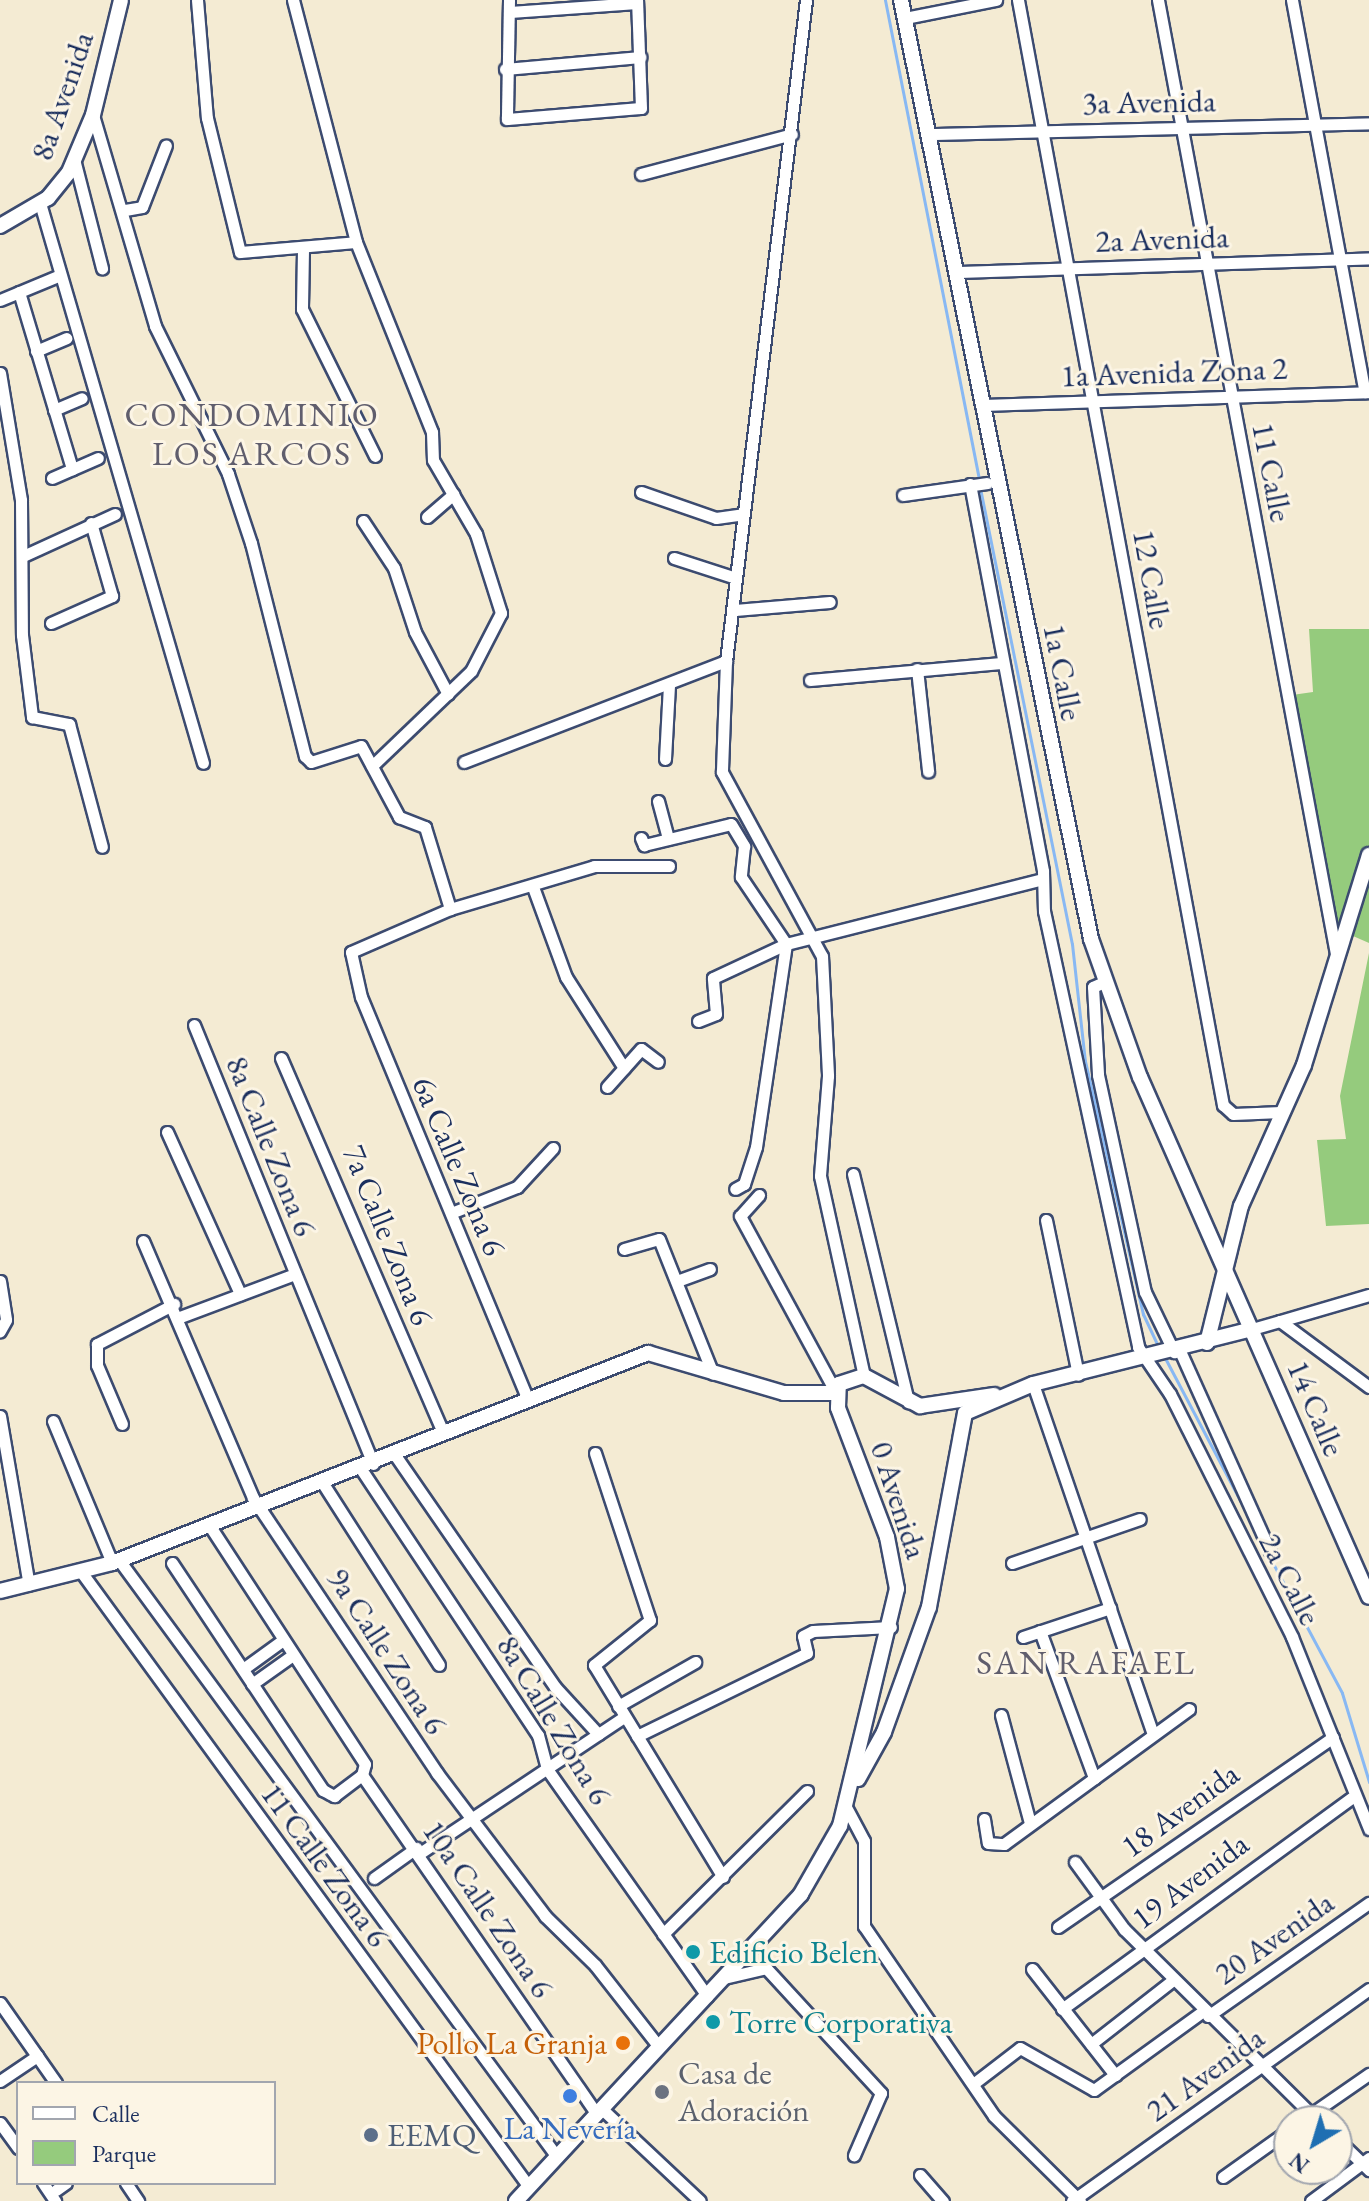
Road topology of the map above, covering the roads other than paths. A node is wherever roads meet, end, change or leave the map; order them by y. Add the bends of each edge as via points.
1 (121, 0) edge
2 (197, 0) edge
3 (293, 0) edge
4 (806, 0) edge
5 (901, 0) edge
6 (996, 0) edge
7 (1018, 0) edge
8 (1158, 0) edge
9 (1292, 0) edge
10 (637, 1) edge
11 (510, 6) edge
12 (905, 18) junction
13 (640, 57) junction
14 (505, 69) junction
15 (93, 115) junction
16 (1369, 123) edge
17 (1317, 125) junction
18 (1181, 128) junction
19 (1041, 130) junction
20 (792, 134) junction
21 (930, 134) junction
22 (166, 145) dead end
23 (74, 159) junction
24 (641, 174) dead end
25 (40, 203) junction
26 (125, 210) junction
27 (0, 226) edge
28 (356, 242) junction
29 (303, 250) junction
30 (1369, 258) edge
31 (1340, 259) junction
32 (1204, 263) junction
33 (1066, 267) junction
34 (102, 268) dead end
35 (957, 272) junction
36 (58, 276) junction
37 (19, 292) junction
38 (0, 300) edge
39 (66, 338) dead end
40 (36, 351) junction
41 (0, 373) edge
42 (1367, 392) edge
43 (82, 398) dead end
44 (1231, 398) junction
45 (1092, 400) junction
46 (981, 405) junction
47 (54, 410) junction
48 (375, 456) dead end
49 (98, 458) dead end
50 (72, 469) junction
51 (52, 478) dead end
52 (641, 492) dead end
53 (453, 494) junction
54 (903, 495) dead end
55 (115, 514) dead end
56 (743, 514) junction
57 (427, 517) dead end
58 (363, 521) dead end
59 (91, 523) junction
60 (23, 556) junction
61 (674, 558) dead end
62 (736, 578) junction
63 (830, 602) dead end
64 (735, 610) junction
65 (51, 623) dead end
66 (726, 661) junction
67 (1001, 663) junction
68 (917, 669) junction
69 (810, 680) dead end
70 (669, 685) junction
71 (448, 694) junction
72 (665, 759) dead end
73 (464, 762) dead end
74 (203, 763) dead end
75 (372, 766) junction
76 (928, 771) dead end
77 (658, 801) dead end
78 (641, 838) dead end
79 (668, 839) junction
80 (102, 847) dead end
81 (1369, 855) edge
82 (669, 866) dead end
83 (1042, 879) junction
84 (533, 887) junction
85 (450, 909) junction
86 (818, 939) junction
87 (786, 944) junction
88 (1336, 954) junction
89 (1104, 982) junction
90 (698, 1021) dead end
91 (194, 1025) dead end
92 (281, 1058) dead end
93 (658, 1062) dead end
94 (624, 1068) junction
95 (607, 1087) dead end
96 (1281, 1112) junction
97 (167, 1132) dead end
98 (553, 1148) dead end
99 (853, 1174) dead end
100 (735, 1189) dead end
101 (759, 1195) dead end
102 (451, 1213) junction
103 (1046, 1220) dead end
104 (143, 1241) dead end
105 (624, 1249) dead end
106 (710, 1269) dead end
107 (1228, 1273) junction
108 (295, 1274) junction
109 (0, 1281) edge
110 (677, 1281) junction
111 (240, 1294) junction
112 (1369, 1295) edge
113 (174, 1304) junction
114 (180, 1317) junction
115 (1280, 1321) junction
116 (1252, 1329) junction
117 (0, 1331) edge
118 (1207, 1343) junction
119 (1175, 1352) junction
120 (1152, 1358) junction
121 (713, 1374) junction
122 (1078, 1375) junction
123 (864, 1376) junction
124 (1033, 1384) junction
125 (1369, 1387) edge
126 (836, 1393) junction
127 (994, 1395) junction
128 (528, 1400) junction
129 (908, 1403) junction
130 (0, 1416) edge
131 (53, 1421) dead end
132 (122, 1424) dead end
133 (443, 1433) junction
134 (595, 1453) dead end
135 (395, 1455) junction
136 (367, 1466) junction
137 (322, 1482) junction
138 (260, 1504) junction
139 (1140, 1519) dead end
140 (209, 1525) junction
141 (1086, 1538) junction
142 (1270, 1551) dead end
143 (115, 1562) junction
144 (172, 1563) dead end
145 (1012, 1563) dead end
146 (82, 1573) junction
147 (29, 1585) junction
148 (0, 1591) edge
149 (1369, 1597) edge
150 (1110, 1608) junction
151 (891, 1627) junction
152 (1040, 1631) junction
153 (1023, 1637) dead end
154 (283, 1640) junction
155 (293, 1655) junction
156 (695, 1662) dead end
157 (439, 1665) dead end
158 (243, 1669) junction
159 (252, 1684) junction
160 (1189, 1709) dead end
161 (621, 1712) junction
162 (1001, 1715) dead end
163 (598, 1734) junction
164 (1153, 1734) junction
165 (637, 1736) junction
166 (1333, 1737) junction
167 (547, 1769) junction
168 (364, 1772) junction
169 (1094, 1778) junction
170 (807, 1791) dead end
171 (1351, 1798) junction
172 (848, 1802) junction
173 (475, 1816) junction
174 (984, 1819) dead end
175 (1030, 1823) junction
176 (1369, 1829) edge
177 (418, 1851) junction
178 (1075, 1862) dead end
179 (723, 1877) junction
180 (374, 1878) dead end
181 (1102, 1899) junction
182 (1369, 1903) edge
183 (1058, 1927) dead end
184 (663, 1934) junction
185 (1144, 1949) junction
186 (1032, 1969) dead end
187 (724, 1978) junction
188 (1173, 1980) junction
189 (1369, 1989) edge
190 (707, 1996) junction
191 (1, 2005) edge
192 (1062, 2009) junction
193 (1206, 2014) junction
194 (1091, 2044) junction
195 (659, 2047) junction
196 (37, 2056) junction
197 (1260, 2066) junction
198 (1369, 2074) edge
199 (1115, 2075) junction
200 (0, 2081) edge
201 (55, 2081) edge
202 (973, 2084) junction
203 (1297, 2105) edge
204 (1328, 2105) edge
205 (599, 2112) junction
206 (0, 2123) edge
207 (1273, 2141) edge
208 (16, 2145) edge
209 (854, 2155) dead end
210 (557, 2157) junction
211 (1367, 2164) edge
212 (920, 2175) dead end
213 (1223, 2177) dead end
214 (529, 2187) junction
215 (1076, 2200) edge
216 (516, 2201) edge
217 (700, 2201) edge
218 (943, 2201) edge
219 (1311, 2201) edge

1 - 15 street, 8a Avenida
2 - 29 street via 207,118 236,245 249,253
3 - 28 street
4 - 20 street
5 - 12 street, 1a Calle
6 - 12 street
7 - 19 street, 12 Calle
8 - 18 street, 11 Calle
9 - 17 street
10 - 11 street
10 - 13 street
11 - 14 street
12 - 21 street, 1a Calle
13 - 14 street
13 - 14 street via 639,109 504,119
15 - 23 street, 8a Avenida
15 - 26 street
16 - 17 street, 3a Avenida
17 - 18 street, 3a Avenida
17 - 31 street
18 - 19 street, 3a Avenida
18 - 32 street, 11 Calle
19 - 21 street, 3a Avenida
19 - 33 street, 12 Calle
20 - 24 street
20 - 56 street
21 - 35 street, 1a Calle
22 - 26 street via 142,207
23 - 25 street, 8a Avenida
23 - 34 street
25 - 27 street, 8a Avenida
25 - 36 street
26 - 75 street via 155,326 228,474 251,543 305,756 312,762 357,744
28 - 29 street
28 - 53 street via 432,432 433,460
29 - 48 street via 302,309
30 - 31 street, 2a Avenida
31 - 32 street, 2a Avenida
31 - 42 street
32 - 33 street, 2a Avenida
32 - 44 street, 11 Calle
33 - 35 street, 2a Avenida
33 - 45 street, 12 Calle
35 - 46 street, 1a Calle
36 - 37 street
36 - 74 street
37 - 38 street
37 - 40 street
39 - 40 street
40 - 47 street
41 - 60 street
42 - 44 street, 1a Avenida Zona 2
43 - 47 street
44 - 45 street, 1a Avenida Zona 2
44 - 88 street, 11 Calle
45 - 46 street, 1a Avenida Zona 2
45 - 96 street, 12 Calle via 1223,1105 1233,1114
46 - 89 street, 1a Calle via 1071,865
47 - 50 street
49 - 50 street
50 - 51 street
52 - 56 street via 716,518
53 - 57 street
53 - 71 street via 482,549 501,613 481,658
54 - 67 street, 2a Calle via 977,484
55 - 59 street
56 - 62 street
58 - 71 street via 394,568 415,632
59 - 60 street
59 - 65 street via 112,596
60 - 80 street via 32,717 69,724
61 - 62 street
62 - 64 street
63 - 64 street
64 - 66 street
66 - 70 street
66 - 86 street via 725,788 797,917
67 - 68 street
67 - 83 street, 2a Calle
68 - 69 street
68 - 76 street
70 - 72 street
70 - 73 street
71 - 75 street
75 - 85 street via 403,822 425,827
77 - 79 street
78 - 79 street via 644,845
79 - 87 street via 732,825 744,846 741,877
81 - 88 street
82 - 84 street via 598,865
83 - 86 street
83 - 120 street, 2a Calle via 1118,1264 1138,1347
84 - 85 street
84 - 94 street via 566,977
85 - 102 street, 6a Calle Zona 6 via 352,950 361,997
86 - 87 street
86 - 123 street via 828,1076 820,1176
87 - 90 street via 713,978 716,1014
87 - 100 street via 756,1147 744,1184
88 - 96 street via 1308,1053
89 - 107 street, 1a Calle
89 - 119 street via 1093,987 1099,1085 1145,1292
91 - 108 street, 8a Calle Zona 6
92 - 133 street, 7a Calle Zona 6
93 - 94 street via 644,1049
94 - 95 street
96 - 107 street via 1241,1206
97 - 111 street
98 - 102 street via 517,1187
99 - 129 street
101 - 126 street via 740,1216
102 - 128 street, 6a Calle Zona 6
103 - 122 street
104 - 113 street, 9a Calle Zona 6
105 - 110 street via 659,1239
106 - 110 street
107 - 116 street, 1a Calle
107 - 118 street
108 - 111 street
108 - 136 street, 8a Calle Zona 6
109 - 117 street via 6,1320
110 - 121 street
111 - 114 street
112 - 115 street
113 - 114 street, 9a Calle Zona 6
113 - 132 street via 97,1344 97,1365
114 - 138 street, 9a Calle Zona 6
115 - 116 street
115 - 125 street
116 - 118 street, 0 Avenida
116 - 149 street, 14 Calle
118 - 119 street, 0 Avenida
119 - 120 street, 0 Avenida
119 - 142 street
120 - 122 street, 0 Avenida
120 - 166 street, 2a Calle via 1292,1637
121 - 126 street via 797,1396
121 - 128 street via 656,1352
122 - 124 street, 0 Avenida
123 - 126 street via 845,1377
123 - 129 street, 0 Avenida
124 - 127 street, 0 Avenida
124 - 141 street
126 - 151 street, 0 Avenida via 891,1551
127 - 129 street, 0 Avenida
127 - 172 street, 0 Avenida via 962,1418 925,1620 884,1732
128 - 133 street
130 - 147 street
131 - 143 street
133 - 135 street
134 - 161 street via 649,1626 593,1660
135 - 136 street
135 - 163 street via 555,1687
136 - 137 street
136 - 167 street, 8a Calle Zona 6 via 538,1735
137 - 138 street
137 - 157 street
138 - 140 street
138 - 173 street, 9a Calle Zona 6 via 428,1761
139 - 141 street
140 - 143 street
140 - 154 street, 10a Calle Zona 6
141 - 145 street
141 - 150 street
143 - 146 street
143 - 210 street
144 - 158 street
146 - 147 street
146 - 214 street, 11 Calle Zona 6
147 - 148 street
150 - 152 street
150 - 164 street
151 - 165 street via 813,1631 803,1636 807,1653
151 - 172 street, 0 Avenida
152 - 153 street
152 - 169 street
154 - 155 street, 10a Calle Zona 6
154 - 158 street
155 - 159 street
155 - 168 street, 10a Calle Zona 6
156 - 161 street
158 - 159 street
159 - 168 street via 328,1794
160 - 164 street
161 - 163 street
161 - 165 street
162 - 175 street
163 - 167 street
164 - 169 street
165 - 179 street
166 - 171 street, 2a Calle
166 - 181 street, 18 Avenida
167 - 173 street
167 - 184 street, 8a Calle Zona 6
168 - 177 street, 10a Calle Zona 6
169 - 175 street
170 - 179 street
171 - 176 street, 2a Calle
171 - 185 street, 19 Avenida
172 - 187 street, 0 Avenida via 816,1875
172 - 202 street via 864,1841 862,1922
173 - 177 street
173 - 195 street, 9a Calle Zona 6 via 545,1916 595,1965
174 - 175 street via 987,1841 996,1847
177 - 180 street
177 - 205 street, 10a Calle Zona 6
178 - 181 street
179 - 184 street
181 - 183 street, 18 Avenida
181 - 185 street
182 - 193 street, 20 Avenida
184 - 190 street, 8a Calle Zona 6
185 - 188 street
185 - 192 street, 19 Avenida
186 - 192 street
187 - 190 street, 0 Avenida
187 - 209 street via 766,1968 881,2093
188 - 193 street
188 - 194 street
189 - 197 street, 21 Avenida
190 - 195 street, 0 Avenida
191 - 196 street
192 - 194 street
193 - 197 street
193 - 199 street, 20 Avenida
194 - 199 street
195 - 205 street, 0 Avenida
196 - 200 street
196 - 201 street
197 - 203 street
197 - 215 street, 21 Avenida
198 - 204 street
199 - 202 street via 1091,2090 1020,2048
202 - 215 street via 1018,2142
205 - 210 street, 0 Avenida
205 - 217 street, 10a Calle Zona 6
206 - 208 street
207 - 213 street
210 - 214 street, 0 Avenida
211 - 219 street
212 - 218 street
214 - 216 street, 0 Avenida

